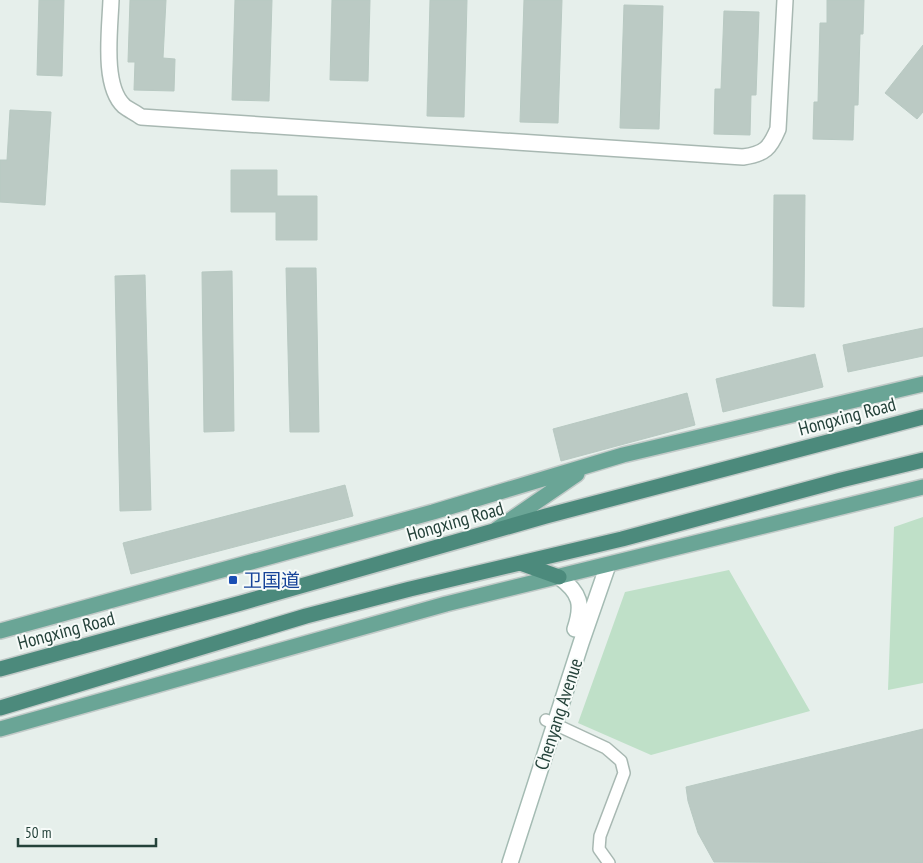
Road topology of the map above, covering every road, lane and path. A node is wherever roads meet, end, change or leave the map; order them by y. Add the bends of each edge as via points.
1 (111, 0) edge
2 (785, 0) edge
3 (923, 384) edge
4 (923, 417) edge
5 (923, 460) edge
6 (591, 465) junction
7 (536, 482) junction
8 (923, 487) edge
9 (540, 499) junction
10 (546, 516) junction
11 (494, 531) junction
12 (622, 539) junction
13 (519, 563) junction
14 (608, 565) junction
15 (559, 577) junction
16 (0, 631) edge
17 (0, 669) edge
18 (0, 708) edge
19 (550, 722) junction
20 (0, 729) edge
21 (500, 863) edge
22 (510, 863) edge
23 (610, 863) edge

1 - 2 street via 110,74 113,90 124,106 141,116 744,157 758,155 771,145 778,129
3 - 6 main road
4 - 10 highway, Hongxing Road
5 - 12 highway
6 - 7 main road
6 - 9 main road
7 - 9 main road
7 - 16 main road
8 - 14 main road
9 - 10 main road
9 - 11 main road
10 - 11 highway, Hongxing Road
11 - 17 highway, Hongxing Road
12 - 13 highway
12 - 14 main road
13 - 15 highway
13 - 18 highway via 306,616
14 - 15 main road
14 - 19 street, Chenyang Avenue
15 - 19 street, Chenyang Avenue via 572,588 581,611
15 - 20 main road via 446,604
19 - 21 street, Chenyang Avenue
19 - 22 street, Chenyang Avenue
19 - 23 lane via 606,748 621,761 624,773 600,836 599,848

